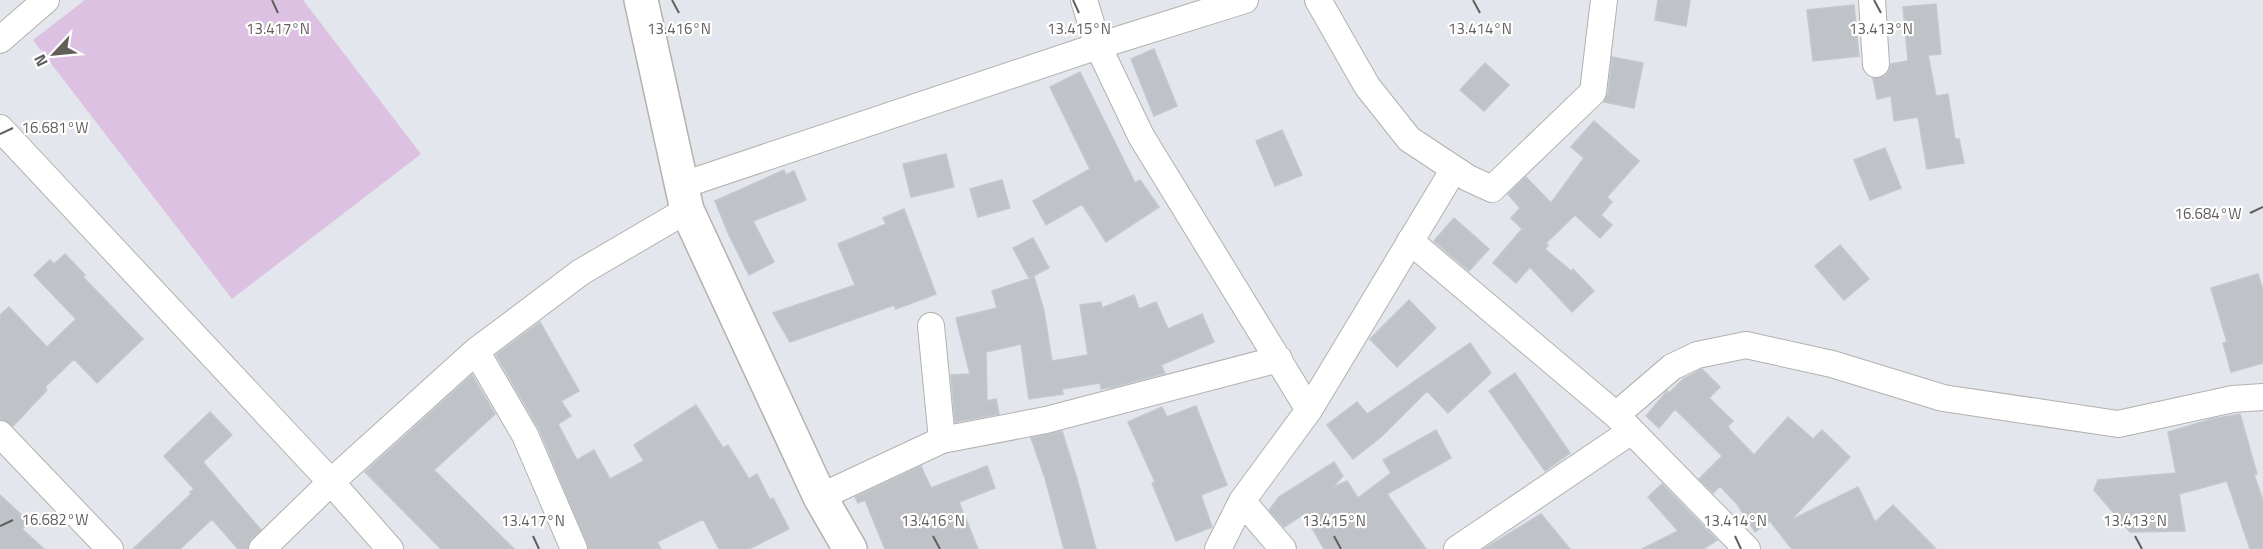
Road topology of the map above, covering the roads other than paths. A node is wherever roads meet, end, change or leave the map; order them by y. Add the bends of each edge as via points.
1 (46, 0) edge
2 (642, 0) edge
3 (1084, 0) edge
4 (1245, 0) edge
5 (1318, 0) edge
6 (1604, 0) edge
7 (1872, 0) edge
8 (0, 40) edge
9 (1098, 46) junction
10 (1876, 64) dead end
11 (0, 128) edge
12 (1454, 169) junction
13 (683, 198) junction
14 (1410, 241) junction
15 (931, 326) dead end
16 (476, 351) junction
17 (1279, 359) junction
18 (2263, 397) edge
19 (1309, 410) junction
20 (1623, 424) junction
21 (0, 434) edge
22 (942, 440) junction
23 (331, 482) junction
24 (820, 497) junction
25 (1242, 501) junction
26 (110, 549) edge
27 (262, 549) edge
28 (390, 549) edge
29 (574, 549) edge
30 (850, 549) edge
31 (1218, 549) edge
32 (1283, 549) edge
33 (1457, 549) edge
34 (1747, 549) edge

1 - 8 street
2 - 13 street
3 - 9 street
4 - 9 street
5 - 12 street via 1367,86 1409,139
6 - 12 street via 1593,93 1492,189
7 - 10 street
9 - 13 street
9 - 17 street via 1141,136
11 - 23 street
12 - 14 street
13 - 16 street
13 - 24 street
14 - 19 street
14 - 20 street
15 - 22 street
16 - 23 street
16 - 29 street via 525,435
17 - 19 street
17 - 22 street via 1046,420
18 - 20 street via 2233,399 2118,424 1944,398 1833,364 1746,345 1697,355 1672,367
19 - 25 street
20 - 33 street
20 - 34 street
21 - 26 street
22 - 24 street
23 - 27 street
23 - 28 street
24 - 30 street
25 - 31 street
25 - 32 street

